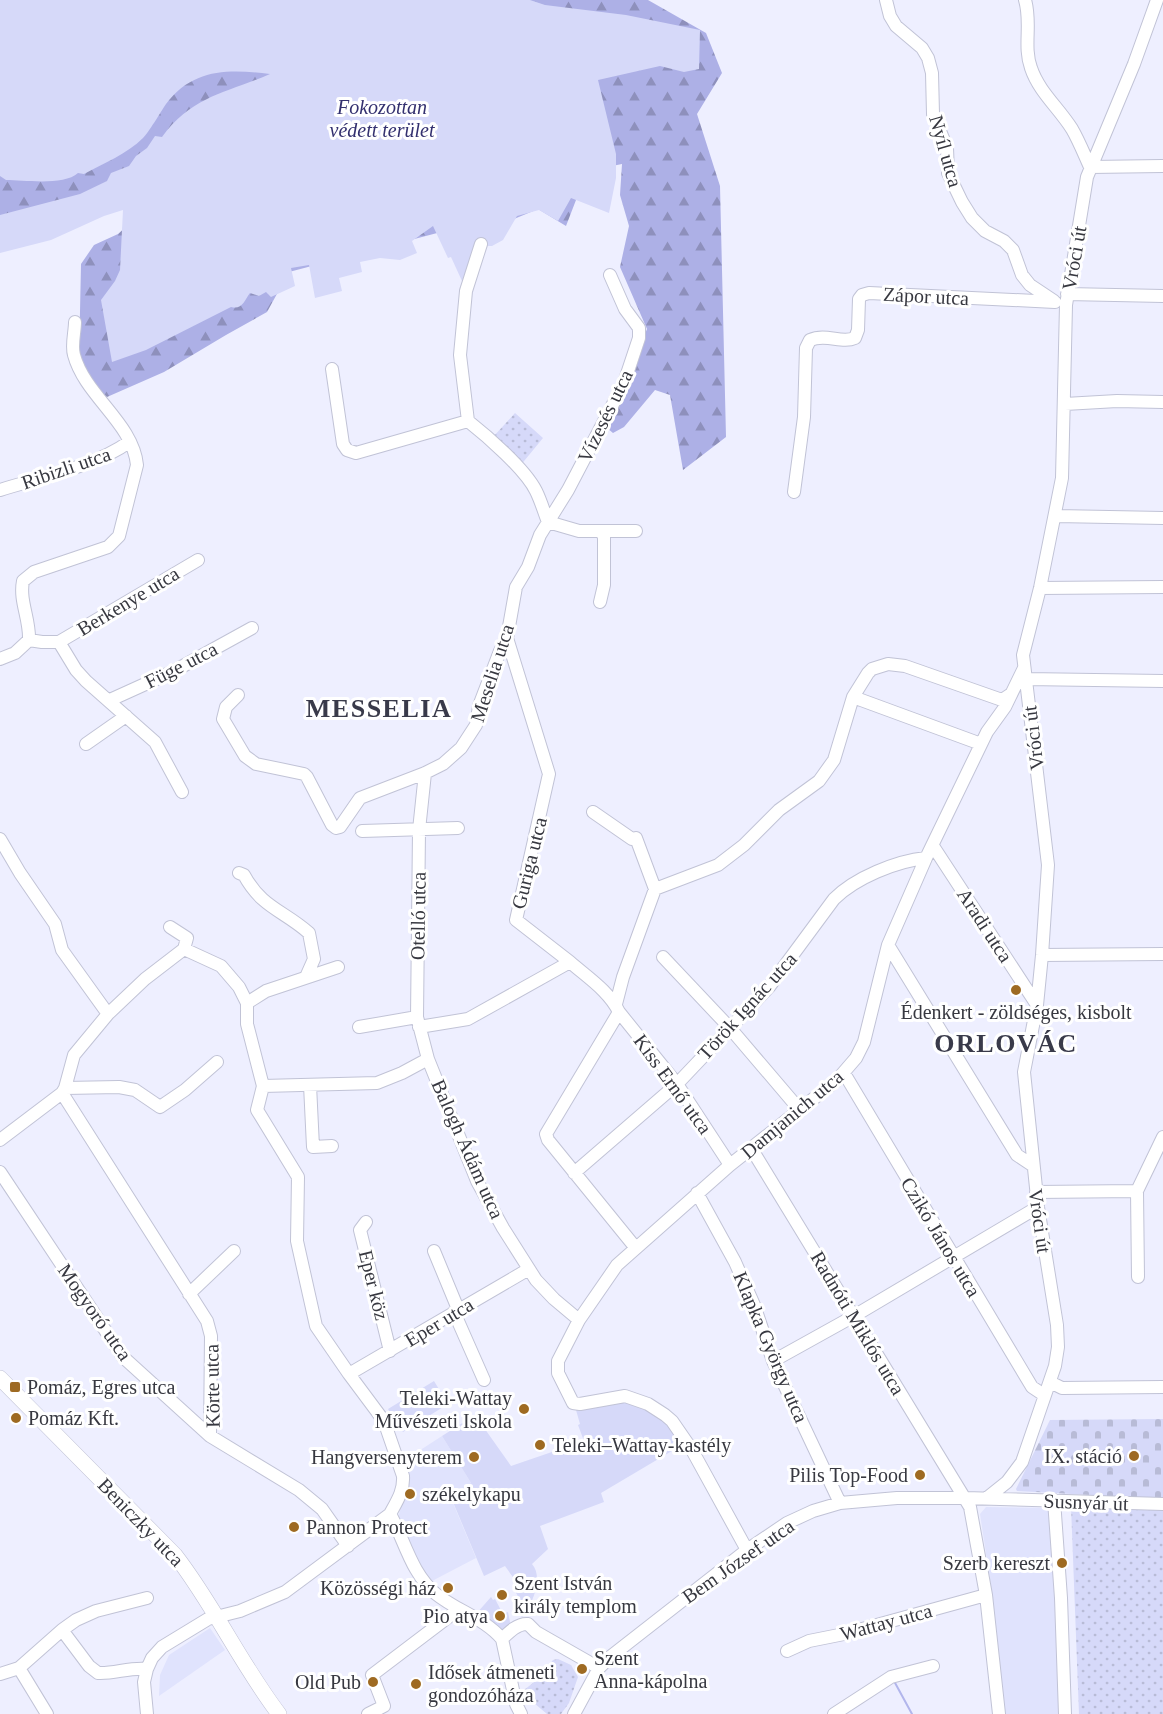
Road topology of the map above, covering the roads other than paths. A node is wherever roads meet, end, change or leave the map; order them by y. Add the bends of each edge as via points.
1 (886, 0) edge
2 (1025, 0) edge
3 (1157, 0) edge
4 (1090, 166) junction
5 (1163, 166) edge
6 (482, 244) dead end
7 (610, 275) dead end
8 (1163, 296) edge
9 (1063, 300) junction
10 (75, 322) dead end
11 (332, 369) dead end
12 (1163, 402) edge
13 (1065, 404) junction
14 (468, 421) junction
15 (129, 442) junction
16 (0, 490) edge
17 (794, 492) dead end
18 (1056, 516) junction
19 (1163, 518) edge
20 (548, 522) junction
21 (601, 531) junction
22 (636, 531) dead end
23 (198, 560) dead end
24 (1163, 587) edge
25 (1040, 588) junction
26 (600, 602) dead end
27 (252, 628) dead end
28 (507, 638) junction
29 (29, 640) junction
30 (59, 642) junction
31 (0, 659) edge
32 (1025, 673) junction
33 (1163, 681) edge
34 (1011, 694) junction
35 (1028, 694) junction
36 (238, 695) dead end
37 (853, 697) junction
38 (110, 700) junction
39 (126, 716) junction
40 (86, 744) dead end
41 (981, 744) junction
42 (425, 773) junction
43 (182, 792) dead end
44 (593, 812) dead end
45 (458, 828) dead end
46 (419, 830) junction
47 (362, 831) dead end
48 (0, 839) edge
49 (933, 846) junction
50 (926, 858) junction
51 (239, 873) dead end
52 (655, 889) junction
53 (170, 927) dead end
54 (888, 945) junction
55 (184, 949) junction
56 (1163, 954) edge
57 (1042, 955) junction
58 (663, 957) dead end
59 (570, 962) junction
60 (338, 967) dead end
61 (306, 977) junction
62 (247, 1003) junction
63 (1037, 1005) junction
64 (617, 1008) junction
65 (108, 1014) junction
66 (418, 1022) junction
67 (358, 1027) dead end
68 (730, 1028) junction
69 (428, 1059) junction
70 (217, 1062) dead end
71 (844, 1073) junction
72 (677, 1084) junction
73 (310, 1085) junction
74 (263, 1086) junction
75 (64, 1091) junction
76 (799, 1109) junction
77 (1163, 1137) edge
78 (0, 1140) edge
79 (332, 1146) dead end
80 (751, 1148) junction
81 (730, 1165) junction
82 (1032, 1165) junction
83 (0, 1172) edge
84 (574, 1173) junction
85 (1137, 1191) junction
86 (1036, 1192) junction
87 (697, 1193) junction
88 (1038, 1207) junction
89 (366, 1222) dead end
90 (635, 1247) junction
91 (234, 1251) dead end
92 (434, 1251) dead end
93 (952, 1256) junction
94 (529, 1269) junction
95 (1138, 1278) dead end
96 (189, 1294) junction
97 (456, 1310) junction
98 (854, 1316) junction
99 (579, 1320) junction
100 (390, 1350) junction
101 (773, 1361) junction
102 (349, 1374) junction
103 (0, 1378) edge
104 (484, 1380) dead end
105 (1050, 1382) junction
106 (1163, 1387) edge
107 (1044, 1395) junction
108 (210, 1436) junction
109 (1007, 1482) junction
110 (965, 1498) junction
111 (987, 1498) junction
112 (1010, 1499) junction
113 (1054, 1500) junction
114 (840, 1503) junction
115 (1163, 1504) edge
116 (390, 1514) junction
117 (348, 1546) junction
118 (747, 1550) junction
119 (986, 1595) junction
120 (147, 1598) dead end
121 (459, 1609) junction
122 (215, 1617) junction
123 (62, 1630) junction
124 (502, 1639) junction
125 (788, 1651) dead end
126 (933, 1666) dead end
127 (19, 1668) junction
128 (599, 1668) junction
129 (147, 1669) junction
130 (0, 1674) edge
131 (47, 1714) edge
132 (147, 1714) edge
133 (279, 1714) edge
134 (368, 1714) edge
135 (521, 1714) edge
136 (574, 1714) edge
137 (834, 1714) edge
138 (999, 1714) edge
139 (1065, 1714) edge

1 - 9 street, Nyíl utca via 896,26 928,58 933,114 947,148 948,173 972,219 1013,250 1030,285
2 - 4 street via 1031,69 1072,128
3 - 4 street, Vróci út
4 - 5 street
4 - 9 street, Vróci út
6 - 14 street via 466,291 460,356
7 - 20 street, Vízesés utca via 625,309 639,328 639,338 624,383
8 - 9 street
9 - 13 street, Vróci út
9 - 17 street, Zápor utca via 862,295 855,338 816,337 806,348 804,417
10 - 15 street via 73,354 96,397 111,412
11 - 14 street via 347,450 356,453
12 - 13 street
13 - 18 street, Vróci út
14 - 20 street via 529,481
15 - 16 street, Ribizli utca via 92,462
15 - 29 street via 137,465 118,536 108,547 34,572 22,581 20,593
18 - 19 street
18 - 25 street, Vróci út
20 - 21 street via 579,531
20 - 28 street, Meselia utca via 516,586
21 - 22 street
21 - 26 street via 604,585
23 - 30 street, Berkenye utca
24 - 25 street
25 - 32 street, Vróci út via 1023,656
27 - 38 street, Füge utca via 174,671
28 - 42 street, Meselia utca via 479,706 476,724 461,748
28 - 59 street, Guriga utca via 549,774 515,918
29 - 30 street
29 - 31 street via 15,653
30 - 38 street via 76,670
32 - 33 street
32 - 34 street, Damjanich utca
32 - 35 street, Vróci út
34 - 35 street
34 - 37 street via 1002,700 905,666 888,664 872,669
34 - 41 street, Damjanich utca
35 - 57 street, Vróci út via 1048,865
36 - 42 street, Meselia utca via 226,707 223,719 245,756 256,764 304,774 336,828 360,798
37 - 41 street
37 - 52 street via 834,760 819,781 778,810 718,865
38 - 39 street
39 - 40 street
39 - 43 street via 155,742
41 - 49 street, Damjanich utca
42 - 46 street, Otelló utca
44 - 52 street via 636,838
45 - 46 street
46 - 47 street
46 - 66 street, Otelló utca
48 - 65 street via 55,924 62,950
49 - 50 street, Damjanich utca
49 - 63 street, Aradi utca
50 - 54 street, Damjanich utca
50 - 68 street, Török Ignác utca via 912,859 846,887 769,987
51 - 61 street via 244,874 261,899 309,933 314,959
52 - 64 street via 623,976
53 - 55 street via 188,938
54 - 71 street, Damjanich utca via 864,1042
54 - 82 street via 1017,1155
55 - 62 street via 220,966
55 - 65 street
56 - 57 street
57 - 63 street, Vróci út
58 - 68 street
59 - 64 street, Kiss Ernő utca
59 - 66 street via 468,1019
60 - 61 street
61 - 62 street via 266,991
62 - 74 street via 247,1024
63 - 82 street, Vróci út via 1024,1072
64 - 72 street, Kiss Ernő utca
64 - 84 street via 546,1134
65 - 75 street via 74,1055
66 - 67 street
66 - 69 street, Otelló utca
68 - 72 street, Török Ignác utca
68 - 76 street
69 - 73 street via 377,1083
69 - 94 street, Balogh Ádám utca via 477,1181
70 - 75 street via 160,1107 135,1090 119,1087
71 - 76 street, Damjanich utca
71 - 93 street, Czikó János utca
72 - 81 street, Kiss Ernő utca
72 - 84 street, Török Ignác utca
73 - 74 street
73 - 79 street via 313,1147
74 - 102 street via 256,1110 298,1177 297,1241 316,1326
75 - 78 street
75 - 96 street, Körte utca
76 - 80 street, Damjanich utca
77 - 85 street
80 - 81 street, Damjanich utca
80 - 98 street, Radnóti Miklós utca
81 - 87 street, Damjanich utca
82 - 86 street, Vróci út
83 - 108 street, Mogyoró utca via 123,1357
84 - 90 street
85 - 86 street
85 - 95 street
86 - 88 street, Vróci út
87 - 90 street, Damjanich utca
87 - 101 street, Klapka György utca via 740,1272
88 - 93 street
88 - 105 street, Vróci út via 1057,1325 1058,1347
89 - 100 street, Eper köz via 360,1230
90 - 99 street, Damjanich utca via 617,1265
91 - 96 street
92 - 97 street
93 - 98 street
93 - 107 street, Czikó János utca via 1032,1387
94 - 97 street, Eper utca
94 - 99 street, Balogh Ádám utca via 545,1290
96 - 108 street, Körte utca via 207,1321 211,1336
97 - 100 street, Eper utca
97 - 104 street
98 - 101 street
98 - 110 street, Radnóti Miklós utca
99 - 118 street, Damjanich utca via 557,1365 573,1403 625,1396 653,1407 672,1421
100 - 102 street, Eper utca
101 - 114 street, Klapka György utca
102 - 116 street via 384,1420 403,1476 401,1492
103 - 122 main road, Beniczky utca via 175,1555
105 - 106 street via 1062,1388
105 - 107 street, Vróci út
107 - 109 street, Vróci út via 1022,1462
108 - 117 street, Körte utca via 299,1490 322,1509
109 - 111 street, Vróci út
109 - 112 street
110 - 111 street, Bem József utca
110 - 114 street, Bem József utca
110 - 119 street, Radnóti Miklós utca
111 - 112 street, Susnyár út
112 - 113 street, Susnyár út
113 - 115 street, Susnyár út
113 - 139 street
114 - 118 street, Bem József utca via 787,1523
116 - 117 street
116 - 121 street via 419,1575
117 - 122 street via 273,1598
118 - 128 street, Bem József utca
119 - 125 street, Wattay utca via 809,1641
119 - 138 street, Radnóti Miklós utca
120 - 123 street via 96,1611
121 - 124 street
121 - 134 street via 372,1675 384,1706
122 - 129 street via 162,1647
122 - 133 main road, Beniczky utca
123 - 127 street
123 - 129 street via 98,1673
124 - 128 street via 525,1623
124 - 135 street
126 - 137 street via 891,1677
127 - 130 street
127 - 131 street
128 - 136 street, Bem József utca
129 - 132 street

